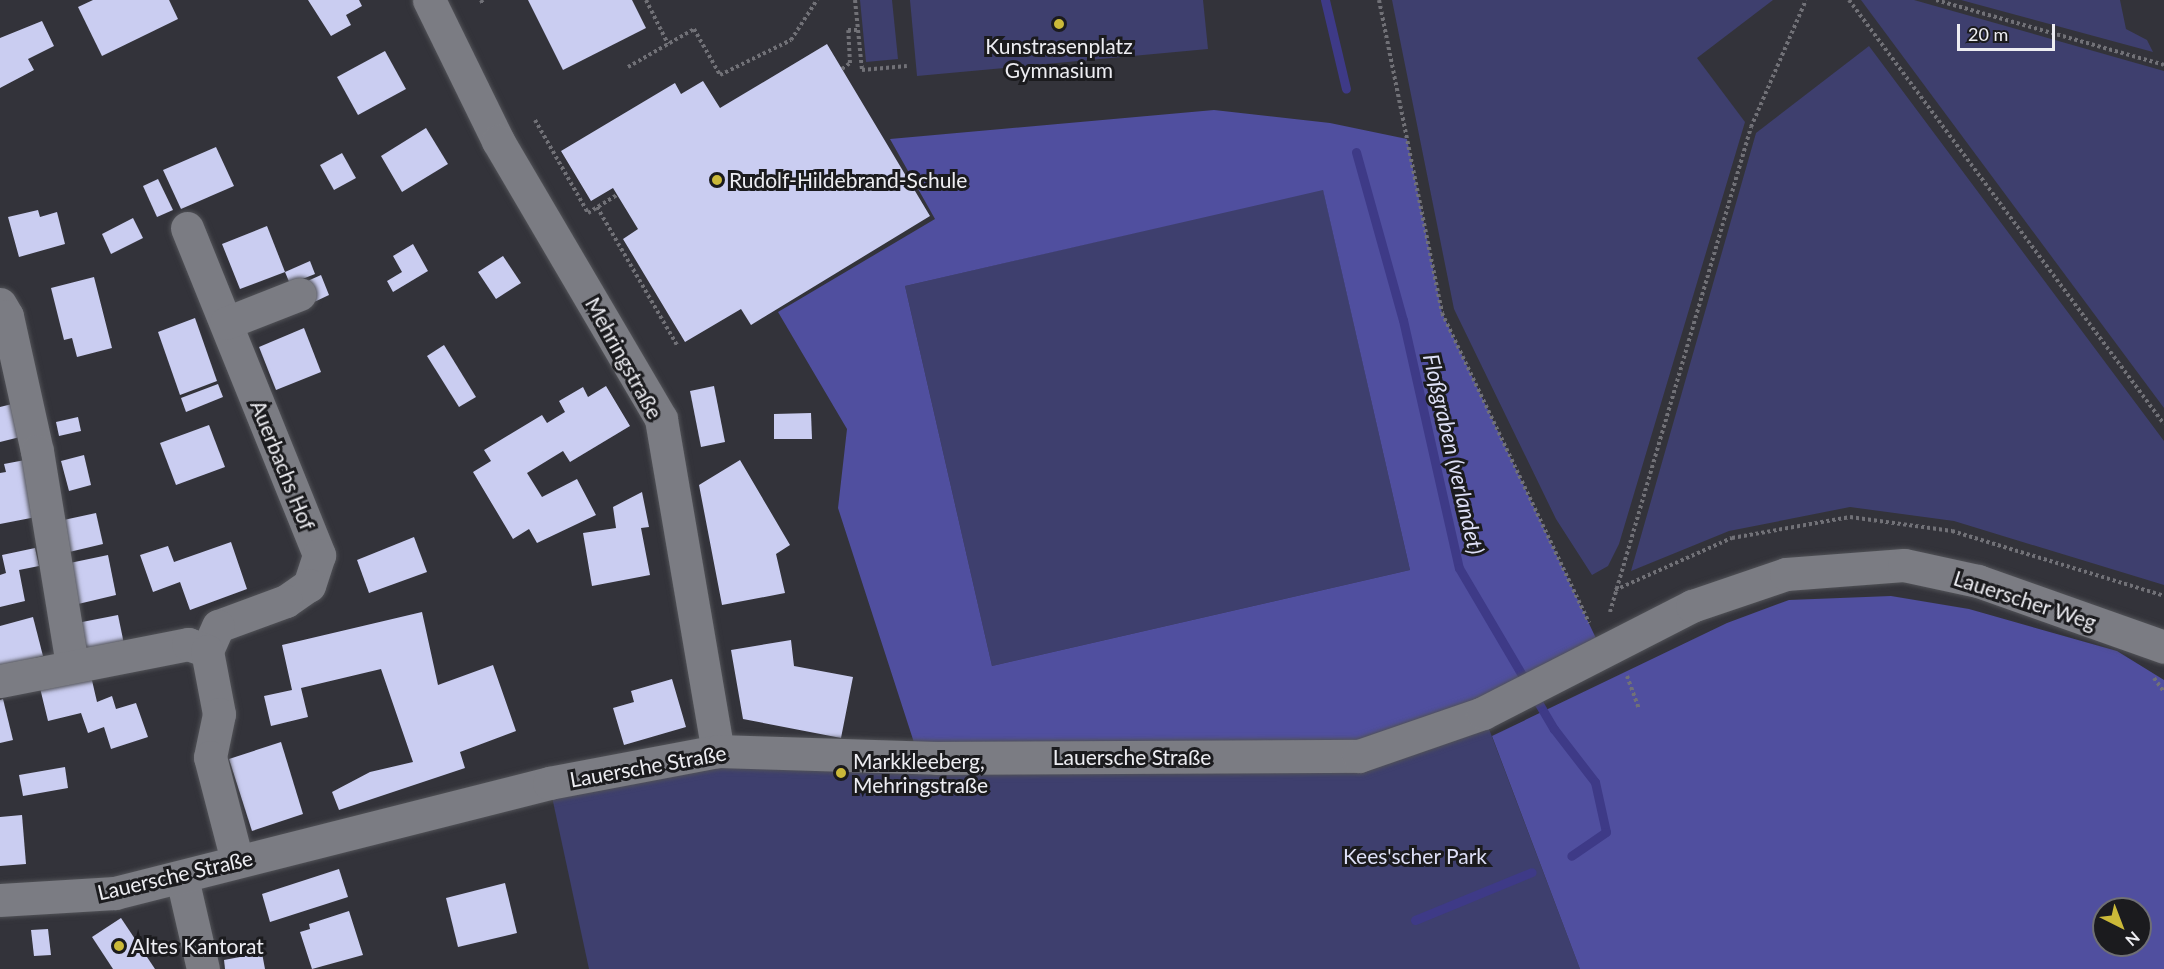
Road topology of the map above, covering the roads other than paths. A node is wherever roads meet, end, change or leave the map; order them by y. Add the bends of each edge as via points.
1 (429, 0) edge
2 (188, 228) dead end
3 (300, 294) dead end
4 (0, 304) edge
5 (226, 323) junction
6 (2164, 647) edge
7 (207, 651) junction
8 (1582, 663) joint
9 (72, 664) junction
10 (0, 681) edge
11 (718, 751) junction
12 (237, 861) junction
13 (182, 878) junction
14 (0, 900) edge
15 (203, 969) edge

1 - 11 street, Mehringstraße via 498,141 661,420
2 - 5 street, Auerbachs Hof
3 - 5 street
4 - 9 street via 7,316 36,451
5 - 7 street, Auerbachs Hof via 319,555 309,585 286,601 218,626
6 - 8 street, Lauerscher Weg via 1978,581 1904,565 1786,574 1692,606
7 - 9 street via 188,644
7 - 12 street via 219,714 210,757
8 - 11 street, Lauersche Straße via 1483,713 1359,756 937,758
9 - 10 street
11 - 12 street, Lauersche Straße via 549,783
12 - 13 street, Lauersche Straße
13 - 14 street, Lauersche Straße via 115,893
13 - 15 street

